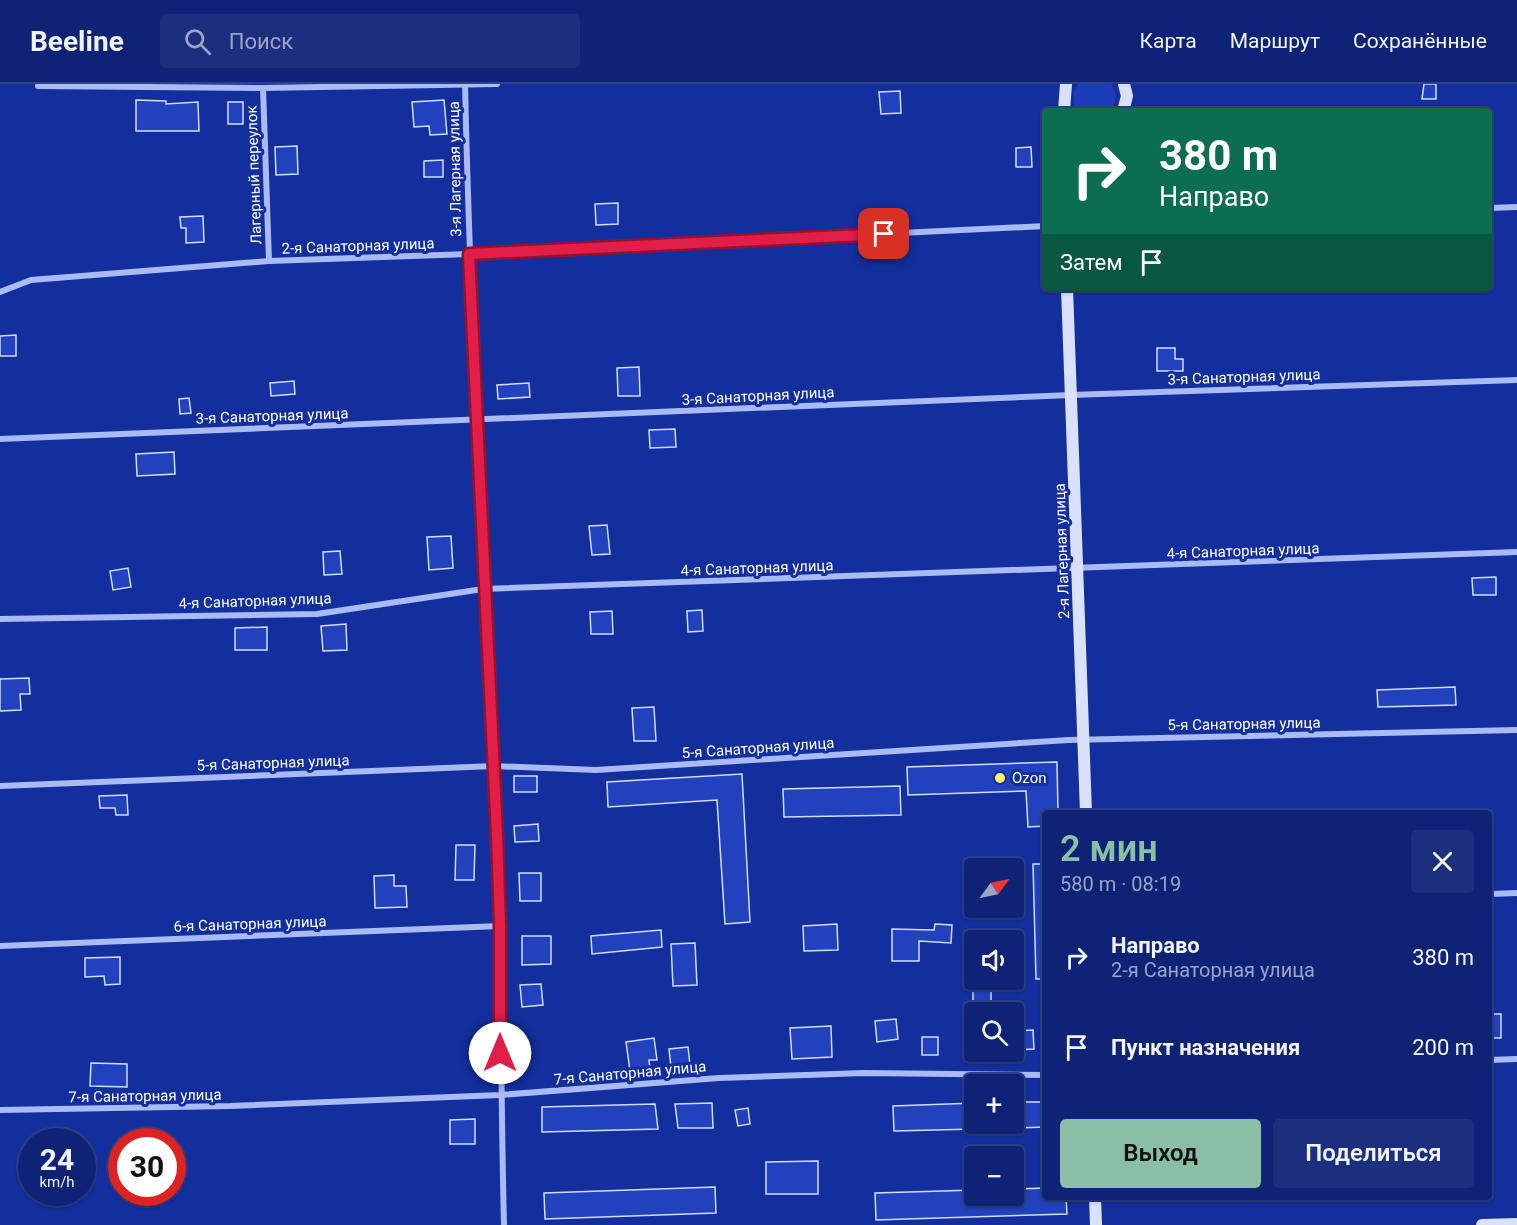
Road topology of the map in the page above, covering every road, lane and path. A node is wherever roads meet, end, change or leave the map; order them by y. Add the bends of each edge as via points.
1 (497, 84) edge
2 (1124, 84) edge
3 (465, 85) edge
4 (38, 86) dead end
5 (1066, 87) edge
6 (263, 88) junction
7 (1064, 108) edge
8 (1124, 108) edge
9 (1517, 207) edge
10 (1492, 208) edge
11 (1042, 226) edge
12 (469, 254) junction
13 (269, 261) junction
14 (1067, 291) edge
15 (0, 292) edge
16 (1517, 380) edge
17 (1071, 394) junction
18 (476, 421) junction
19 (0, 439) edge
20 (1517, 552) edge
21 (1077, 570) junction
22 (483, 589) junction
23 (0, 619) edge
24 (1517, 730) edge
25 (1083, 739) junction
26 (494, 766) junction
27 (0, 786) edge
28 (1086, 810) edge
29 (1517, 893) edge
30 (1492, 894) edge
31 (500, 926) junction
32 (0, 946) edge
33 (1517, 1059) edge
34 (1492, 1060) edge
35 (1042, 1075) edge
36 (500, 1095) junction
37 (0, 1110) edge
38 (1095, 1200) edge
39 (1517, 1224) edge
40 (504, 1225) edge
41 (1096, 1225) edge
42 (1482, 1225) edge

1 - 3 street
2 - 8 street via 1127,96
3 - 6 street
3 - 12 street, 3-я Лагерная улица
4 - 6 street
5 - 7 street
6 - 13 street, Лагерный переулок
9 - 10 street
11 - 12 street, 2-я Санаторная улица
12 - 13 street, 2-я Санаторная улица
12 - 18 street, 3-я Лагерная улица
13 - 15 street, 2-я Санаторная улица via 31,280
14 - 17 street, 2-я Лагерная улица
16 - 17 street, 3-я Санаторная улица
17 - 18 street, 3-я Санаторная улица
17 - 21 street, 2-я Лагерная улица
18 - 19 street, 3-я Санаторная улица
18 - 22 street, 3-я Лагерная улица
20 - 21 street, 4-я Санаторная улица
21 - 22 street, 4-я Санаторная улица
21 - 25 street, 2-я Лагерная улица
22 - 23 street, 4-я Санаторная улица via 317,614
22 - 26 street, 3-я Лагерная улица
24 - 25 street, 5-я Санаторная улица
25 - 26 street, 5-я Санаторная улица via 596,770
25 - 28 street, 2-я Лагерная улица
26 - 27 street, 5-я Санаторная улица
26 - 31 street, 3-я Лагерная улица
29 - 30 street
31 - 32 street, 6-я Санаторная улица
31 - 36 street, 3-я Лагерная улица
33 - 34 street
35 - 36 street, 7-я Санаторная улица via 864,1073 730,1077
36 - 37 street, 7-я Санаторная улица
36 - 40 street, 3-я Лагерная улица
38 - 41 street
39 - 42 street

